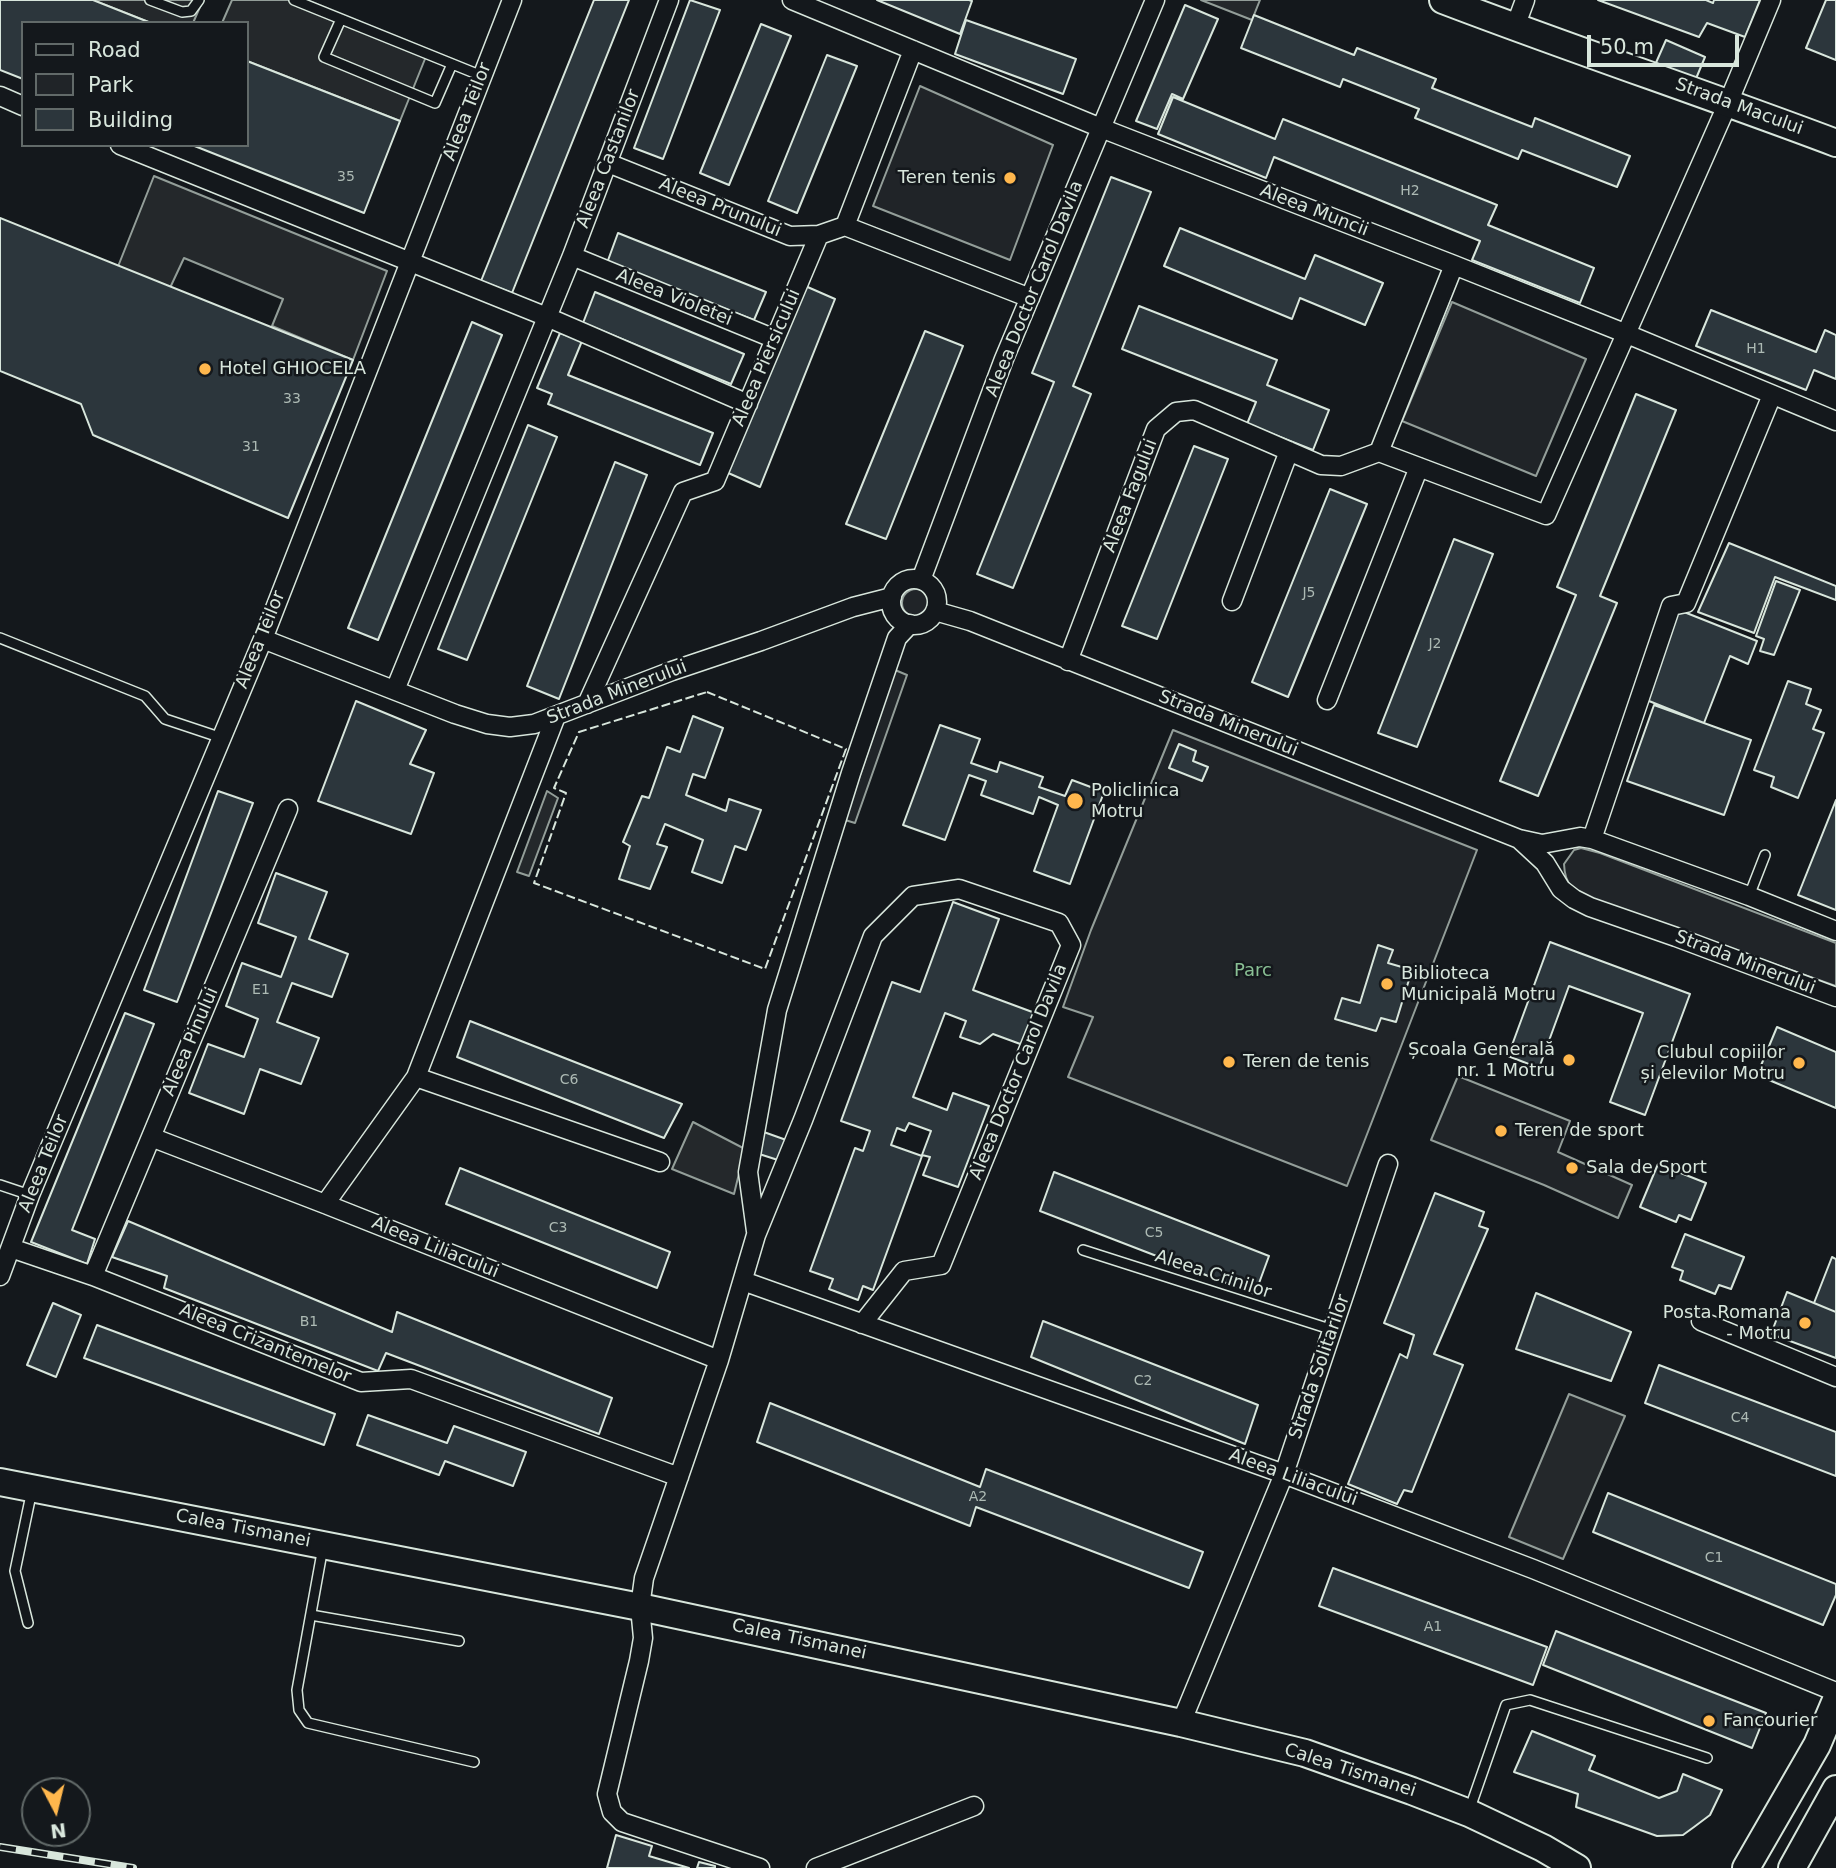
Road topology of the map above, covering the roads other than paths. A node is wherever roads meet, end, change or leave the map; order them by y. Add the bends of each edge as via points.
1 (150, 0) edge
2 (200, 0) edge
3 (294, 0) edge
4 (512, 0) edge
5 (669, 0) edge
6 (792, 0) edge
7 (1155, 0) edge
8 (1443, 0) edge
9 (1525, 0) edge
10 (1771, 0) edge
11 (341, 19) junction
12 (1515, 27) junction
13 (913, 50) junction
14 (452, 64) junction
15 (482, 76) junction
16 (0, 96) edge
17 (1728, 103) junction
18 (21, 105) edge
19 (1101, 128) junction
20 (1836, 144) edge
21 (125, 147) edge
22 (608, 163) junction
23 (845, 226) junction
24 (818, 235) junction
25 (572, 256) junction
26 (409, 263) junction
27 (1454, 265) junction
28 (1030, 298) junction
29 (547, 317) junction
30 (1627, 334) junction
31 (775, 340) junction
32 (1772, 395) junction
33 (748, 404) junction
34 (1836, 421) edge
35 (1289, 451) junction
36 (1379, 452) junction
37 (1419, 467) junction
38 (921, 580) junction
39 (892, 597) junction
40 (1232, 601) dead end
41 (936, 611) junction
42 (910, 624) junction
43 (0, 638) edge
44 (262, 639) junction
45 (1068, 661) junction
46 (395, 690) junction
47 (1327, 700) dead end
48 (587, 704) junction
49 (556, 716) junction
50 (222, 738) junction
51 (288, 808) dead end
52 (1519, 839) junction
53 (1592, 839) junction
54 (1765, 855) dead end
55 (1749, 896) junction
56 (1836, 931) edge
57 (1836, 997) edge
58 (416, 1077) junction
59 (151, 1137) junction
60 (660, 1161) dead end
61 (1388, 1164) dead end
62 (0, 1185) edge
63 (30, 1195) junction
64 (325, 1204) junction
65 (756, 1235) junction
66 (11, 1248) junction
67 (1083, 1250) dead end
68 (0, 1276) edge
69 (93, 1276) junction
70 (743, 1282) junction
71 (1701, 1321) dead end
72 (862, 1324) junction
73 (1333, 1330) junction
74 (719, 1360) junction
75 (1836, 1377) edge
76 (1284, 1474) junction
77 (679, 1477) junction
78 (0, 1482) edge
79 (32, 1488) junction
80 (324, 1545) junction
81 (640, 1607) junction
82 (311, 1615) junction
83 (28, 1623) dead end
84 (459, 1642) dead end
85 (1836, 1692) edge
86 (1836, 1700) edge
87 (1181, 1723) junction
88 (1707, 1758) dead end
89 (474, 1762) dead end
90 (1836, 1789) edge
91 (974, 1806) dead end
92 (1469, 1813) junction
93 (760, 1868) edge
94 (816, 1868) edge
95 (1577, 1868) edge
96 (1746, 1868) edge
97 (1792, 1868) edge

1 - 2 lane via 182,12 191,11
3 - 11 lane
4 - 15 street, Aleea Teilor
5 - 22 street, Aleea Castanilor
6 - 13 street, Aleea Muncii
7 - 19 street, Aleea Doctor Carol Davila
8 - 12 main road, Strada Macului
9 - 12 street
10 - 17 street
11 - 14 lane
11 - 14 lane via 324,57 435,103
12 - 17 main road, Strada Macului
13 - 19 street, Aleea Muncii
13 - 23 street
14 - 15 lane
15 - 26 street, Aleea Teilor
16 - 18 street
17 - 20 main road, Strada Macului
17 - 30 street
19 - 27 street, Aleea Muncii
19 - 28 street, Aleea Doctor Carol Davila
21 - 26 street
22 - 24 street, Aleea Prunului via 790,236
22 - 25 street, Aleea Castanilor
23 - 24 street, Aleea Prunului
23 - 28 street
24 - 31 street, Aleea Piersicului
25 - 29 street, Aleea Castanilor
25 - 31 street, Aleea Violetei
26 - 29 street
26 - 44 street, Aleea Teilor
27 - 30 street, Aleea Muncii
27 - 36 street
28 - 38 street, Aleea Doctor Carol Davila
29 - 33 street
29 - 46 street, Aleea Castanilor
30 - 32 street, Aleea Muncii
30 - 37 street via 1546,515
31 - 33 street, Aleea Piersicului
32 - 34 street, Aleea Muncii
32 - 53 street via 1686,603 1671,606
33 - 48 street, Aleea Piersicului via 715,481 683,492
35 - 36 street, Aleea Fagului via 1321,465 1341,466
35 - 40 street
35 - 45 street, Aleea Fagului via 1195,410 1176,412 1156,429
36 - 37 street
37 - 47 street
38 - 39 street via 906,581
38 - 41 street via 934,591
39 - 42 street via 894,614
39 - 48 street, Strada Minerului
41 - 42 street via 922,623
41 - 45 street, Strada Minerului
42 - 65 street, Aleea Doctor Carol Davila via 897,638 777,1010 748,1172
43 - 50 lane via 145,696 165,719
44 - 46 street, Strada Minerului
44 - 50 street, Aleea Teilor
45 - 52 street, Strada Minerului
46 - 49 street, Strada Minerului via 488,724 510,727
48 - 49 street, Strada Minerului
49 - 58 street
50 - 63 street, Aleea Teilor
51 - 59 street, Aleea Pinului
52 - 53 street, Strada Minerului via 1542,844
52 - 57 street, Strada Minerului via 1545,863 1561,889 1590,907
53 - 55 street, Strada Minerului
54 - 55 lane
55 - 56 street, Strada Minerului
58 - 60 street
58 - 64 street
59 - 64 street, Aleea Liliacului
59 - 69 street, Aleea Pinului
61 - 73 street, Strada Solitarilor
62 - 63 lane
63 - 66 street, Aleea Teilor
64 - 74 street, Aleea Liliacului
65 - 70 street, Aleea Doctor Carol Davila
65 - 72 street, Aleea Doctor Carol Davila via 873,936 913,896 958,889 1059,923 1071,945 941,1265 904,1271
66 - 68 street, Aleea Teilor
66 - 69 street, Aleea Crizantemelor
67 - 73 lane, Aleea Crinilor
69 - 77 street, Aleea Crizantemelor via 361,1382 411,1379
70 - 72 street, Aleea Liliacului
70 - 74 street, Aleea Doctor Carol Davila
71 - 75 street
72 - 76 street, Aleea Liliacului
73 - 76 street, Strada Solitarilor
74 - 77 street, Aleea Doctor Carol Davila
76 - 85 street, Aleea Liliacului
76 - 87 street, Strada Solitarilor
77 - 81 street, Aleea Doctor Carol Davila via 644,1578
78 - 79 main road, Calea Tismanei
79 - 80 main road, Calea Tismanei
79 - 83 lane via 15,1571
80 - 81 main road, Calea Tismanei
80 - 82 lane
81 - 87 main road, Calea Tismanei
81 - 93 street, Aleea Doctor Carol Davila via 643,1638 639,1661 607,1794 612,1812 622,1822
82 - 84 lane
82 - 89 lane via 297,1690 299,1710 308,1723
86 - 96 main road via 1817,1745
87 - 92 main road, Calea Tismanei via 1305,1753
88 - 92 lane via 1530,1700 1519,1701 1506,1705
90 - 97 main road
91 - 94 street
92 - 95 main road, Calea Tismanei

